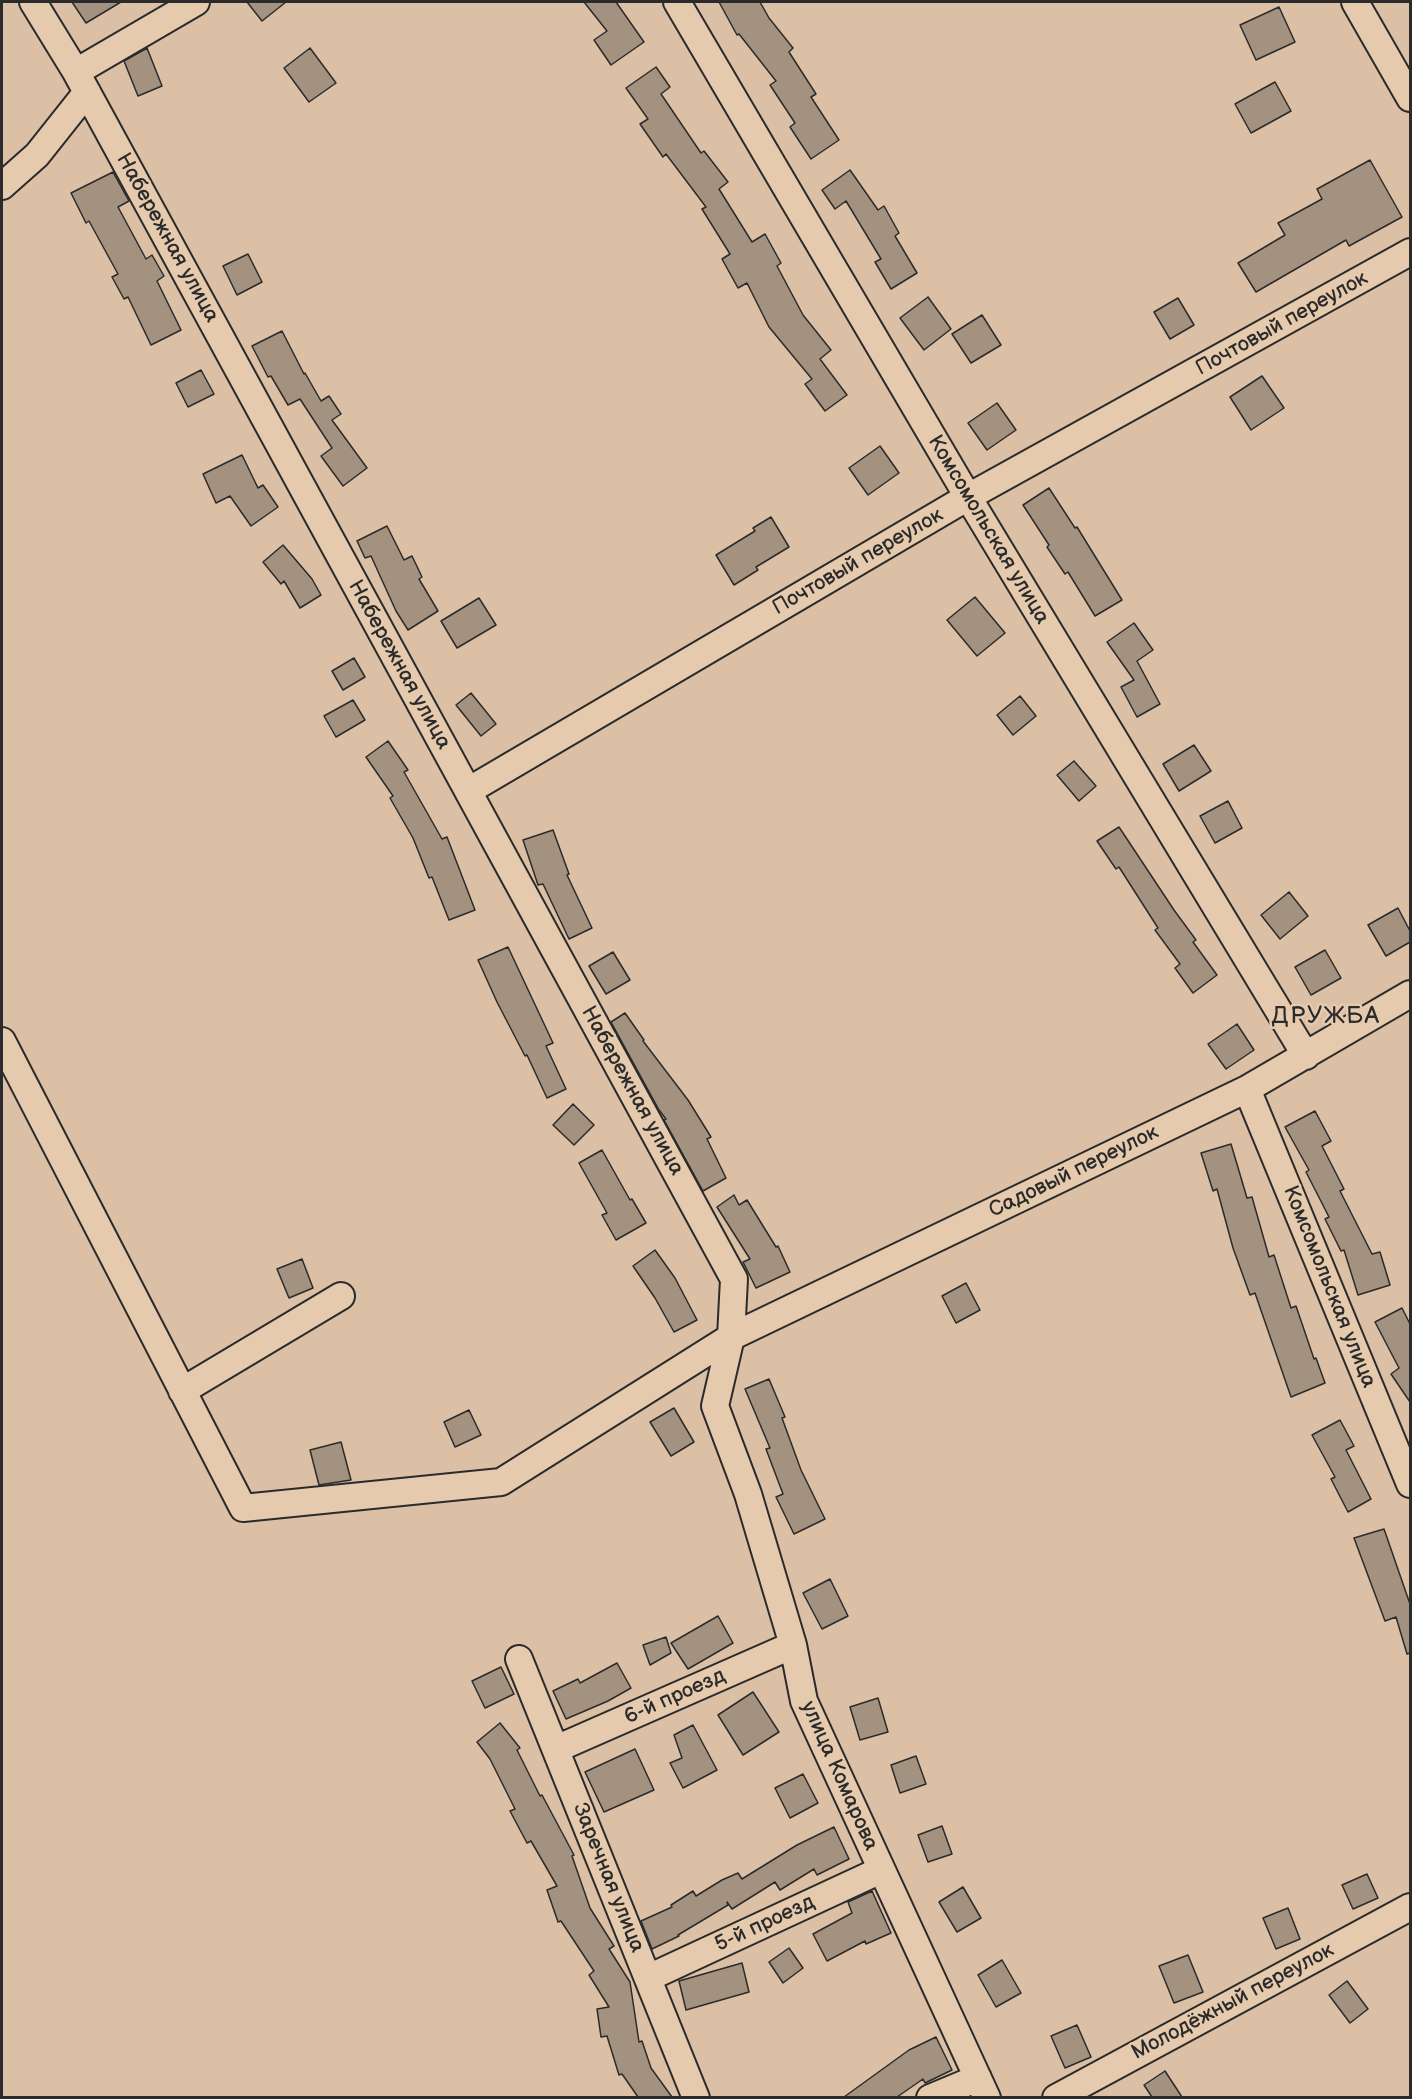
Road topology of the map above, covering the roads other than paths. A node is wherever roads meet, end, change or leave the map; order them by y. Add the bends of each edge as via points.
1 (33, 2) edge
2 (196, 2) edge
3 (677, 2) edge
4 (1355, 2) edge
5 (82, 82) junction
6 (1410, 98) edge
7 (2, 186) edge
8 (1410, 252) edge
9 (968, 497) junction
10 (468, 791) junction
11 (1410, 994) edge
12 (2, 1041) edge
13 (1306, 1056) junction
14 (1247, 1089) junction
15 (340, 1296) dead end
16 (731, 1337) junction
17 (182, 1391) junction
18 (1410, 1485) edge
19 (794, 1645) junction
20 (519, 1659) dead end
21 (556, 1749) junction
22 (881, 1870) junction
23 (1410, 1907) edge
24 (648, 1978) junction
25 (982, 2087) edge
26 (696, 2097) edge
27 (930, 2097) edge
28 (1056, 2097) edge

1 - 5 street, Набережная улица
2 - 5 street
3 - 9 street, Комсомольская улица
4 - 6 street
5 - 7 street via 37,154
5 - 10 street, Набережная улица
8 - 9 street, Почтовый переулок
9 - 10 street, Почтовый переулок
9 - 13 street, Комсомольская улица
10 - 16 street, Набережная улица via 735,1280
11 - 13 street, Садовый переулок
12 - 17 street
13 - 14 street, Садовый переулок
14 - 16 street, Садовый переулок
14 - 18 street, Комсомольская улица
15 - 17 street
16 - 17 street, Садовый переулок via 501,1482 243,1508
16 - 19 street, улица Комарова via 715,1406 748,1494
19 - 21 street, 6-й проезд
19 - 22 street, улица Комарова via 804,1701
20 - 21 street, Заречная улица
21 - 24 street, Заречная улица
22 - 24 street, 5-й проезд
22 - 25 street, улица Комарова
23 - 28 street, Молодёжный переулок
24 - 26 street, Заречная улица
25 - 27 street

